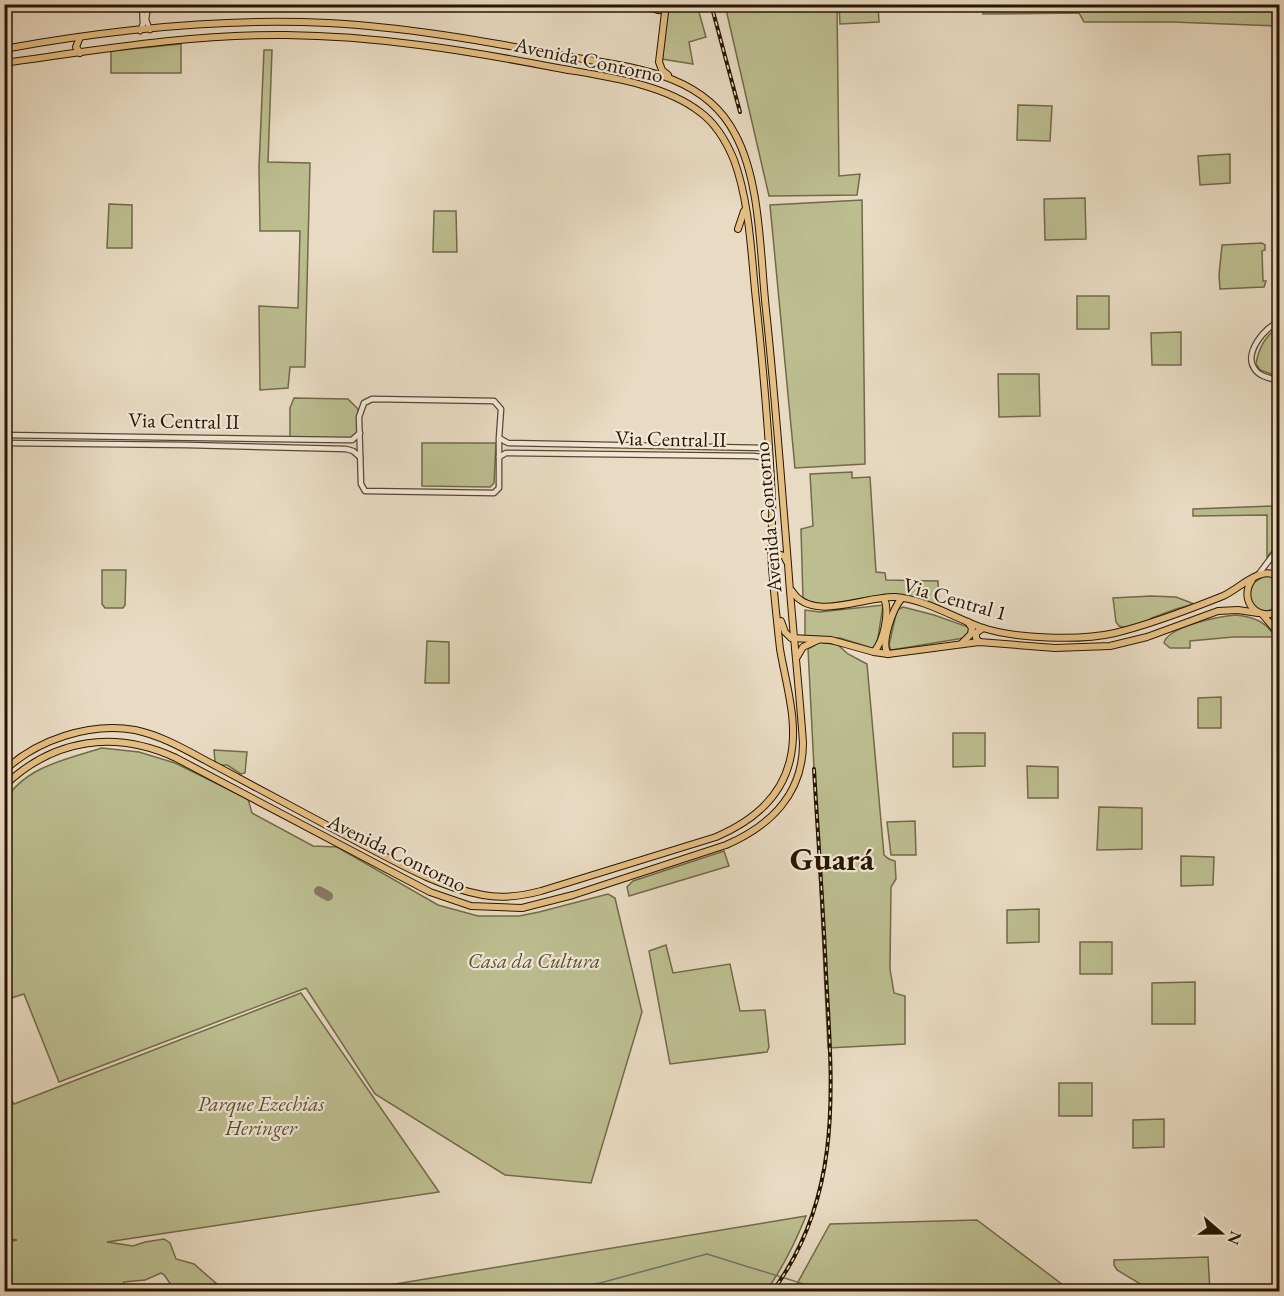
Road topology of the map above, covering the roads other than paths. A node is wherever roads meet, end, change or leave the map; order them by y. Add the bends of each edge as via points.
1 (142, 4) edge
2 (148, 4) edge
3 (661, 7) edge
4 (216, 24) junction
5 (150, 30) junction
6 (140, 31) junction
7 (423, 32) junction
8 (80, 38) junction
9 (212, 38) junction
10 (406, 43) junction
11 (518, 47) junction
12 (4, 49) edge
13 (80, 53) junction
14 (511, 59) junction
15 (4, 63) edge
16 (650, 72) junction
17 (673, 79) junction
18 (719, 111) junction
19 (703, 113) junction
20 (745, 207) junction
21 (738, 229) dead end
22 (766, 312) junction
23 (757, 313) junction
24 (1280, 322) edge
25 (761, 352) junction
26 (771, 352) junction
27 (772, 364) junction
28 (762, 367) junction
29 (1280, 381) edge
30 (360, 433) junction
31 (7, 435) edge
32 (170, 438) junction
33 (499, 438) junction
34 (7, 443) edge
35 (169, 444) junction
36 (530, 444) junction
37 (680, 446) junction
38 (734, 447) junction
39 (768, 448) junction
40 (530, 453) junction
41 (680, 455) junction
42 (734, 456) junction
43 (360, 457) junction
44 (499, 457) junction
45 (769, 464) junction
46 (781, 464) junction
47 (1280, 546) edge
48 (772, 564) junction
49 (788, 566) junction
50 (1258, 575) junction
51 (1280, 577) edge
52 (1252, 580) junction
53 (790, 588) junction
54 (775, 592) junction
55 (884, 598) junction
56 (902, 598) junction
57 (1280, 610) edge
58 (1260, 614) junction
59 (968, 622) junction
60 (1136, 627) junction
61 (983, 628) junction
62 (1280, 635) edge
63 (794, 639) junction
64 (822, 639) junction
65 (1136, 639) junction
66 (979, 642) junction
67 (962, 643) junction
68 (874, 652) junction
69 (888, 654) junction
70 (796, 659) junction
71 (105, 730) junction
72 (150, 735) junction
73 (104, 742) junction
74 (148, 746) junction
75 (791, 758) junction
76 (802, 762) junction
77 (216, 766) junction
78 (4, 771) edge
79 (210, 776) junction
80 (4, 786) edge
81 (774, 796) junction
82 (285, 803) junction
83 (781, 807) junction
84 (279, 814) junction
85 (716, 837) junction
86 (718, 847) junction
87 (418, 873) junction
88 (411, 884) junction
89 (499, 897) junction
90 (513, 897) junction
91 (497, 908) junction
92 (512, 909) junction

1 - 6 street
2 - 5 street via 146,20
3 - 16 main road via 654,68
3 - 17 main road via 659,62
4 - 5 main road, Avenida Contorno
4 - 7 main road, Avenida Contorno via 327,23
4 - 9 main road via 217,33
5 - 6 main road, Avenida Contorno
6 - 8 main road, Avenida Contorno
7 - 10 main road via 408,35
7 - 11 main road, Avenida Contorno
8 - 12 main road, Avenida Contorno
8 - 13 main road via 76,47
9 - 10 main road, Avenida Contorno via 284,35
9 - 13 main road, Avenida Contorno
10 - 14 main road, Avenida Contorno
11 - 14 main road
11 - 16 main road, Avenida Contorno
13 - 15 main road, Avenida Contorno
14 - 19 main road, Avenida Contorno via 662,91
16 - 17 main road, Avenida Contorno
17 - 18 main road, Avenida Contorno via 694,89
18 - 19 main road via 710,108
18 - 22 main road, Avenida Contorno via 735,132 748,169
19 - 20 main road, Avenida Contorno via 730,150
20 - 21 main road
20 - 23 main road, Avenida Contorno
22 - 23 main road via 762,316
22 - 26 main road, Avenida Contorno
23 - 25 main road, Avenida Contorno
24 - 29 street via 1262,335 1251,360 1260,375
25 - 26 main road via 766,357
25 - 28 main road, Avenida Contorno
26 - 27 main road, Avenida Contorno
27 - 28 main road
27 - 46 main road, Avenida Contorno
28 - 39 main road, Avenida Contorno
30 - 32 street, Via Central II via 352,440
30 - 33 street via 360,411 369,400 494,401 501,409
30 - 43 street
31 - 32 street, Via Central II
31 - 34 street
32 - 35 street
33 - 36 street, Via Central II via 505,443
33 - 44 street
34 - 35 street, Via Central II
35 - 43 street, Via Central II via 349,450
36 - 37 street, Via Central II
36 - 40 street
37 - 38 street, Via Central II
37 - 41 street
38 - 39 street, Via Central II
38 - 42 street
39 - 45 main road, Avenida Contorno
39 - 46 main road
40 - 41 street, Via Central II
40 - 44 street, Via Central II via 506,453
41 - 42 street, Via Central II
42 - 45 street, Via Central II via 759,456
43 - 44 street via 360,478 365,491 491,494 499,488
45 - 48 main road, Avenida Contorno
46 - 49 main road, Avenida Contorno
47 - 50 street
48 - 49 main road via 778,554
48 - 54 main road, Avenida Contorno
49 - 53 main road, Avenida Contorno
50 - 51 main road
50 - 52 main road, Via Central 1
52 - 58 main road via 1246,598
52 - 60 main road, Via Central 1 via 1224,595
53 - 55 main road, Via Central 1 via 799,600 817,606
53 - 63 main road, Avenida Contorno
54 - 63 main road via 783,628
54 - 75 main road, Avenida Contorno via 793,739
55 - 56 main road, Via Central 1
55 - 68 main road via 887,609
56 - 59 main road, Via Central 1
56 - 69 main road via 894,608 885,646
57 - 58 main road
58 - 62 main road
58 - 65 main road, Via Central 1 via 1218,612
59 - 61 main road, Via Central 1
59 - 67 main road via 971,634
60 - 61 main road, Via Central 1 via 1104,635 1069,637
60 - 65 main road
61 - 66 main road via 975,636
63 - 64 main road, Via Central 1
63 - 70 main road, Avenida Contorno
64 - 68 main road, Via Central 1
64 - 70 main road via 803,647
65 - 66 main road, Via Central 1 via 1110,646 1076,648
66 - 67 main road, Via Central 1
67 - 69 main road, Via Central 1
68 - 69 main road, Via Central 1
70 - 76 main road, Avenida Contorno via 804,743
71 - 72 main road, Avenida Contorno via 135,730
71 - 73 main road via 100,736
71 - 78 main road, Avenida Contorno via 79,733 41,745
72 - 74 main road
72 - 77 main road, Avenida Contorno
73 - 74 main road, Avenida Contorno
73 - 80 main road, Avenida Contorno via 54,753
74 - 79 main road, Avenida Contorno
75 - 76 main road via 797,756
75 - 81 main road, Avenida Contorno
76 - 83 main road, Avenida Contorno
77 - 79 main road via 210,768
77 - 82 main road, Avenida Contorno
79 - 84 main road, Avenida Contorno
81 - 83 main road
81 - 85 main road, Avenida Contorno via 749,820
82 - 84 main road
82 - 87 main road, Avenida Contorno
83 - 86 main road, Avenida Contorno via 755,831
84 - 88 main road, Avenida Contorno
85 - 86 main road via 721,842
85 - 90 main road, Avenida Contorno
86 - 92 main road, Avenida Contorno via 573,895
87 - 88 main road via 412,876
87 - 89 main road, Avenida Contorno via 456,888
88 - 91 main road, Avenida Contorno via 462,904
89 - 90 main road, Avenida Contorno
89 - 91 main road
90 - 92 main road
91 - 92 main road, Avenida Contorno

